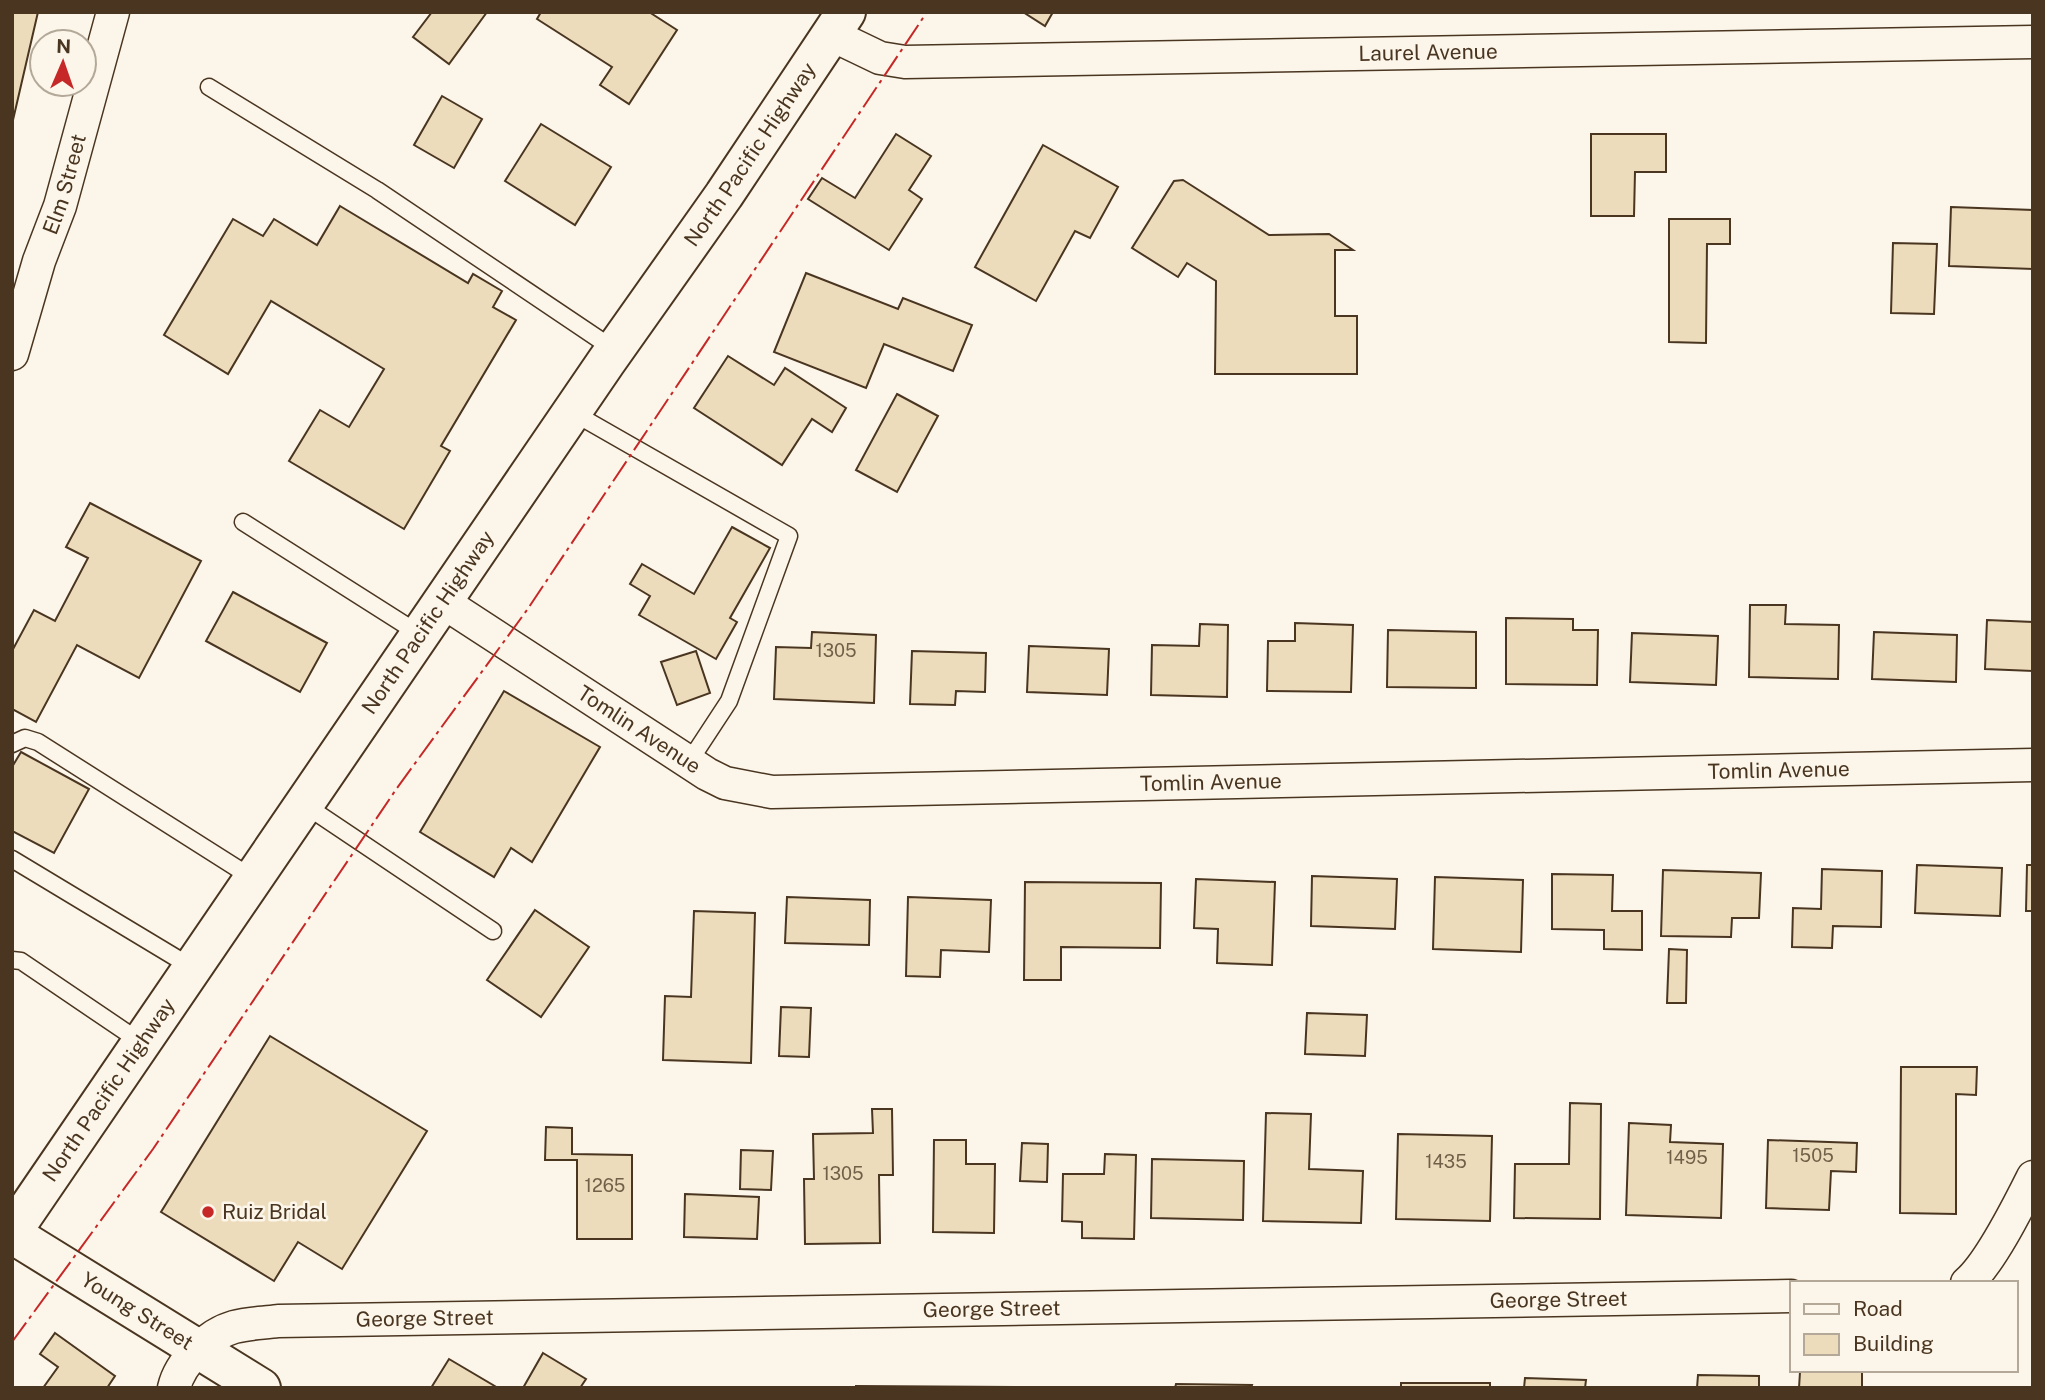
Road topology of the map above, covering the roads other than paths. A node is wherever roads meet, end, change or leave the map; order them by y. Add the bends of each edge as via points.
1 (113, 12) edge
2 (838, 23) edge
3 (2033, 42) edge
4 (209, 87) dead end
5 (615, 350) junction
6 (12, 354) edge
7 (572, 412) junction
8 (243, 522) dead end
9 (443, 603) junction
10 (421, 635) junction
11 (12, 744) edge
12 (689, 762) junction
13 (2033, 765) edge
14 (304, 805) junction
15 (12, 859) edge
16 (254, 879) junction
17 (492, 931) dead end
18 (12, 960) edge
19 (193, 968) junction
20 (142, 1043) junction
21 (2033, 1177) edge
22 (12, 1233) edge
23 (1969, 1281) edge
24 (1790, 1296) edge
25 (198, 1349) junction
26 (174, 1388) edge
27 (261, 1388) edge

1 - 6 street, Elm Street via 60,206
2 - 3 street, Laurel Avenue via 880,58 905,62
2 - 5 main road, North Pacific Highway
4 - 5 lane via 377,190
5 - 7 main road, North Pacific Highway
7 - 9 main road, North Pacific Highway
7 - 12 lane via 789,537 729,701
8 - 10 lane
9 - 10 main road, North Pacific Highway
9 - 12 street, Tomlin Avenue
10 - 14 main road, North Pacific Highway
11 - 16 lane via 25,738 38,741
12 - 13 street, Tomlin Avenue via 725,783 772,792
14 - 16 main road, North Pacific Highway
14 - 17 lane
15 - 19 lane
16 - 19 main road, North Pacific Highway
18 - 20 lane via 21,961
19 - 20 main road, North Pacific Highway
20 - 22 main road, North Pacific Highway
21 - 23 street
22 - 25 main road, Young Street
24 - 25 street, George Street via 278,1321 230,1328
25 - 26 street via 180,1369
25 - 27 main road, Young Street

